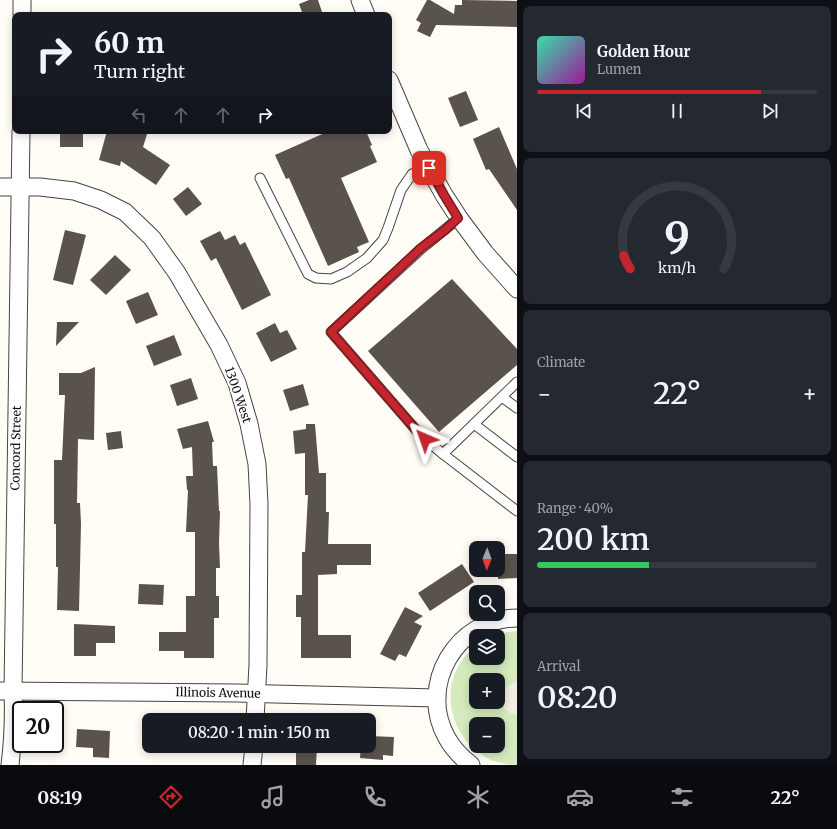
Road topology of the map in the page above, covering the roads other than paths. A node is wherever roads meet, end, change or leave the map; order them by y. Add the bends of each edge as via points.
1 (22, 0) edge
2 (360, 0) edge
3 (22, 12) edge
4 (365, 12) edge
5 (392, 87) edge
6 (20, 134) edge
7 (429, 168) junction
8 (260, 178) dead end
9 (0, 186) edge
10 (19, 187) junction
11 (458, 218) junction
12 (517, 289) edge
13 (517, 382) edge
14 (502, 397) junction
15 (517, 408) edge
16 (474, 424) junction
17 (443, 454) junction
18 (517, 457) edge
19 (517, 511) edge
20 (517, 618) edge
21 (7, 691) edge
22 (257, 693) junction
23 (437, 698) junction
24 (256, 713) edge
25 (253, 753) edge
26 (10, 765) edge
27 (252, 765) edge
28 (471, 765) edge

1 - 3 street
2 - 4 street
5 - 7 street
6 - 10 street, Concord Street
7 - 8 lane via 412,174 401,190 383,240 367,258 347,272 331,279 316,278 308,274
7 - 11 street
9 - 10 street, 1300 West
10 - 21 street, Concord Street
10 - 22 street, 1300 West via 74,191 125,212 152,238 177,273 219,344 237,383 257,464
11 - 12 street
11 - 17 lane via 421,248 331,332 417,431
13 - 14 lane
14 - 15 lane
14 - 16 lane
16 - 17 lane
16 - 18 lane
17 - 19 lane
20 - 23 street via 495,621 468,634 448,657 442,670
21 - 22 street, Illinois Avenue
21 - 26 street, Concord Street via 14,708
22 - 23 street, Illinois Avenue
22 - 24 street, 1300 West
23 - 28 street via 441,724 446,736 462,758
25 - 27 street

